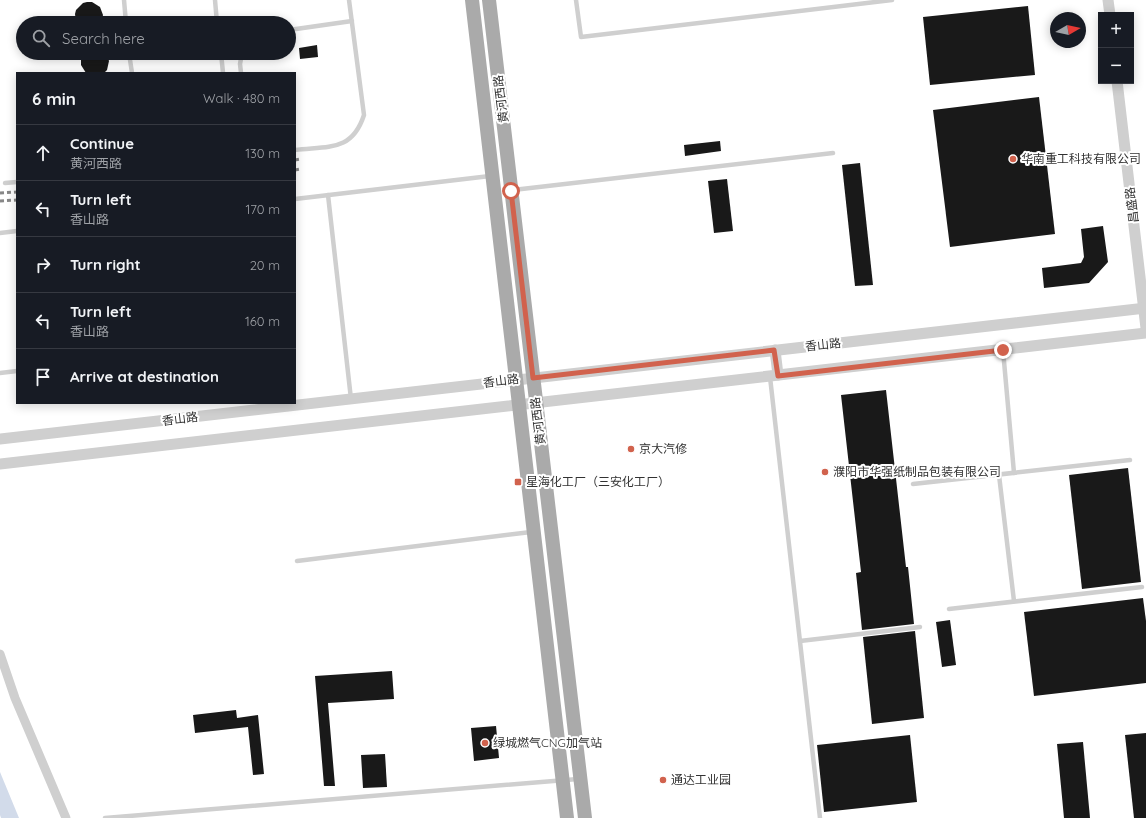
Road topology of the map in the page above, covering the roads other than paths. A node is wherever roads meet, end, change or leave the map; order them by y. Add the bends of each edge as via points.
1 (124, 0) edge
2 (214, 0) edge
3 (349, 0) edge
4 (472, 0) edge
5 (489, 0) edge
6 (576, 0) edge
7 (892, 0) edge
8 (1108, 0) edge
9 (1110, 12) edge
10 (125, 16) edge
11 (216, 16) edge
12 (352, 21) junction
13 (296, 29) edge
14 (131, 60) edge
15 (221, 60) edge
16 (241, 60) edge
17 (132, 72) edge
18 (223, 72) edge
19 (241, 72) edge
20 (1117, 84) edge
21 (296, 150) edge
22 (833, 153) dead end
23 (492, 176) junction
24 (16, 182) edge
25 (5, 183) dead end
26 (511, 191) junction
27 (328, 195) junction
28 (296, 199) edge
29 (16, 231) edge
30 (0, 233) edge
31 (1145, 308) edge
32 (1146, 328) edge
33 (1146, 333) edge
34 (774, 350) junction
35 (1003, 350) junction
36 (16, 371) edge
37 (0, 373) edge
38 (774, 376) junction
39 (533, 378) junction
40 (516, 380) junction
41 (351, 399) junction
42 (536, 403) junction
43 (518, 405) junction
44 (0, 439) edge
45 (1130, 460) dead end
46 (0, 464) edge
47 (1014, 473) junction
48 (999, 475) junction
49 (913, 484) dead end
50 (533, 532) junction
51 (297, 561) dead end
52 (1142, 587) dead end
53 (1014, 601) junction
54 (949, 609) dead end
55 (920, 627) dead end
56 (800, 641) junction
57 (0, 654) edge
58 (580, 779) junction
59 (563, 780) junction
60 (66, 818) edge
61 (105, 818) edge
62 (568, 818) edge
63 (585, 818) edge
64 (820, 818) edge

1 - 10 lane
2 - 11 lane
3 - 12 lane
4 - 23 main road, 黄河西路
5 - 26 main road, 黄河西路
6 - 7 lane via 581,36
8 - 9 street
12 - 13 lane
12 - 21 lane via 364,115 361,124 348,141 339,145
14 - 17 lane
15 - 18 lane
16 - 19 lane
20 - 31 street, 昌盛路
22 - 26 lane
23 - 27 lane
23 - 40 main road, 黄河西路
24 - 25 lane
26 - 39 main road, 黄河西路
27 - 28 lane
27 - 41 lane
29 - 30 lane
31 - 32 street, 昌盛路
31 - 34 street, 香山路
33 - 35 street, 香山路
34 - 38 street
34 - 39 street, 香山路
35 - 38 street, 香山路
35 - 47 lane
36 - 37 lane
38 - 42 street, 香山路
38 - 56 lane
39 - 40 street, 香山路
39 - 42 main road, 黄河西路
40 - 41 street, 香山路
40 - 43 main road, 黄河西路
41 - 44 street, 香山路
42 - 43 street, 香山路
42 - 58 main road, 黄河西路
43 - 46 street, 香山路
43 - 50 main road, 黄河西路
45 - 47 lane
47 - 48 lane
48 - 49 lane
48 - 53 lane
50 - 51 lane
50 - 59 main road, 黄河西路
52 - 53 lane
53 - 54 lane
55 - 56 lane
56 - 64 lane
57 - 60 street
58 - 59 lane
58 - 63 main road, 黄河西路
59 - 61 lane
59 - 62 main road, 黄河西路

